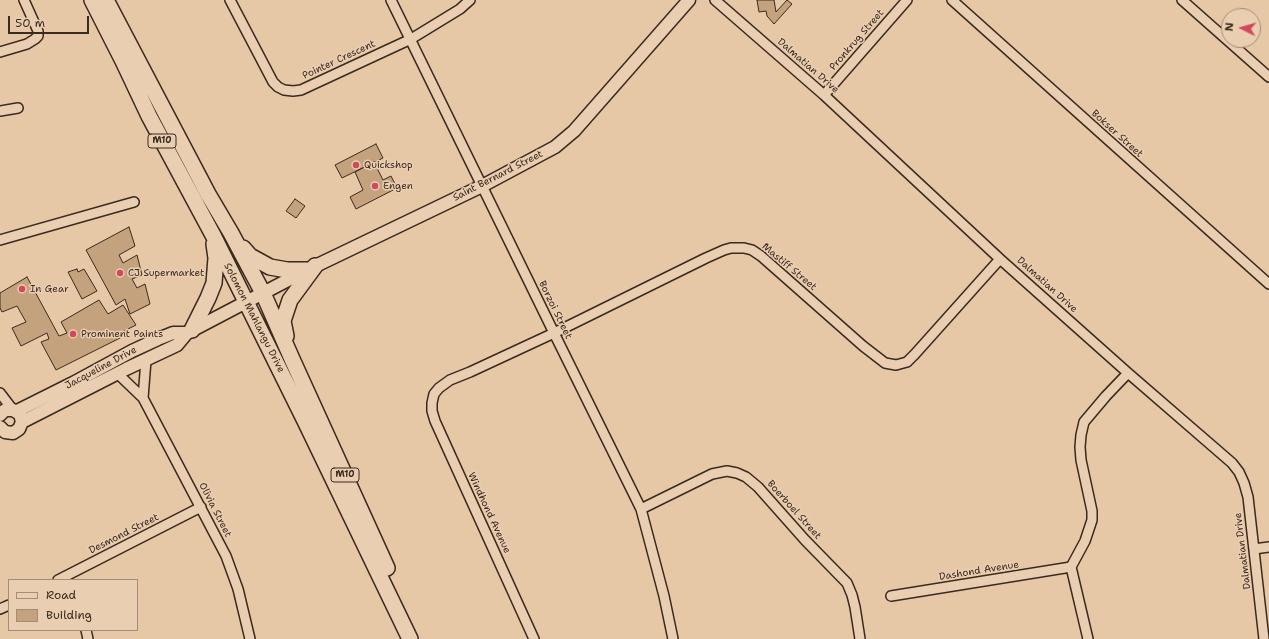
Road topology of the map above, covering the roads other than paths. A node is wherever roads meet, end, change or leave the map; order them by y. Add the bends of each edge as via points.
1 (24, 0) edge
2 (92, 0) edge
3 (106, 0) edge
4 (230, 0) edge
5 (391, 0) edge
6 (470, 0) edge
7 (689, 0) edge
8 (714, 0) edge
9 (907, 0) edge
10 (952, 0) edge
11 (1182, 0) edge
12 (411, 39) junction
13 (0, 52) edge
14 (1269, 77) edge
15 (824, 95) junction
16 (18, 108) dead end
17 (0, 111) edge
18 (482, 186) junction
19 (134, 202) dead end
20 (231, 233) junction
21 (214, 237) junction
22 (0, 240) edge
23 (1000, 258) junction
24 (311, 268) junction
25 (1269, 284) edge
26 (263, 293) junction
27 (246, 302) junction
28 (190, 332) junction
29 (554, 333) junction
30 (292, 359) junction
31 (146, 360) junction
32 (117, 373) junction
33 (1128, 373) junction
34 (0, 393) edge
35 (434, 394) joint
36 (143, 398) junction
37 (17, 414) junction
38 (0, 415) edge
39 (2, 431) edge
40 (201, 507) junction
41 (641, 509) junction
42 (1269, 547) edge
43 (1254, 549) junction
44 (1071, 567) junction
45 (76, 576) edge
46 (62, 579) edge
47 (891, 596) dead end
48 (250, 639) edge
49 (534, 639) edge
50 (673, 639) edge
51 (860, 639) edge
52 (1088, 639) edge
53 (1264, 639) edge

1 - 13 street via 38,36 27,44
2 - 21 main road, Solomon Mahlangu Drive / M10 via 149,116
3 - 20 main road, Solomon Mahlangu Drive
4 - 12 street, Pointer Crescent via 269,76 284,90 301,90
5 - 12 street, Borzoi Street
6 - 12 street, Pointer Crescent
7 - 18 street, Saint Bernard Street via 563,141
8 - 15 street, Dalmatian Drive
9 - 15 street, Pronkrug Street
10 - 25 street, Bokser Street
11 - 14 street
12 - 18 street, Borzoi Street
15 - 23 street, Dalmatian Drive
16 - 17 street
18 - 24 street, Saint Bernard Street
18 - 29 street, Borzoi Street
19 - 22 street
20 - 24 main road via 250,256 262,263 286,270
20 - 26 main road, Solomon Mahlangu Drive
21 - 27 main road, Solomon Mahlangu Drive / M10
21 - 28 main road via 214,283
23 - 29 street, Mastiff Street via 915,354 896,366 876,357 761,256 744,248 724,250
23 - 33 street, Dalmatian Drive
24 - 26 street, Saint Bernard Street
24 - 30 main road via 290,300 283,321
26 - 27 street, Jacqueline Drive
26 - 30 main road, Solomon Mahlangu Drive / M10
27 - 28 street, Jacqueline Drive
27 - 30 main road, Solomon Mahlangu Drive / M10 via 410,639 391,575
28 - 31 street, Jacqueline Drive via 177,345
28 - 37 street, Jacqueline Drive via 172,333 158,339
29 - 35 street, Mastiff Street via 450,380
29 - 41 street, Borzoi Street
31 - 32 street, Jacqueline Drive
31 - 36 street
32 - 36 street, Olivia Street
32 - 37 street, Jacqueline Drive
33 - 43 street, Dalmatian Drive via 1239,472 1248,498
33 - 44 street via 1084,422 1080,447 1092,520 1085,541
34 - 37 street
35 - 49 street, Windhond Avenue via 432,411 435,421
36 - 40 street, Olivia Street
37 - 38 street via 5,410
37 - 39 street via 19,429 13,433
40 - 45 street, Desmond Street
40 - 48 street, Olivia Street via 234,576
41 - 50 street, Borzoi Street
41 - 51 street, Boerboel Street via 712,474 727,471 746,477 847,584 855,607
42 - 43 street
43 - 53 street, Dalmatian Drive
44 - 47 street, Dashond Avenue
44 - 52 street
45 - 46 street, Desmond Street

